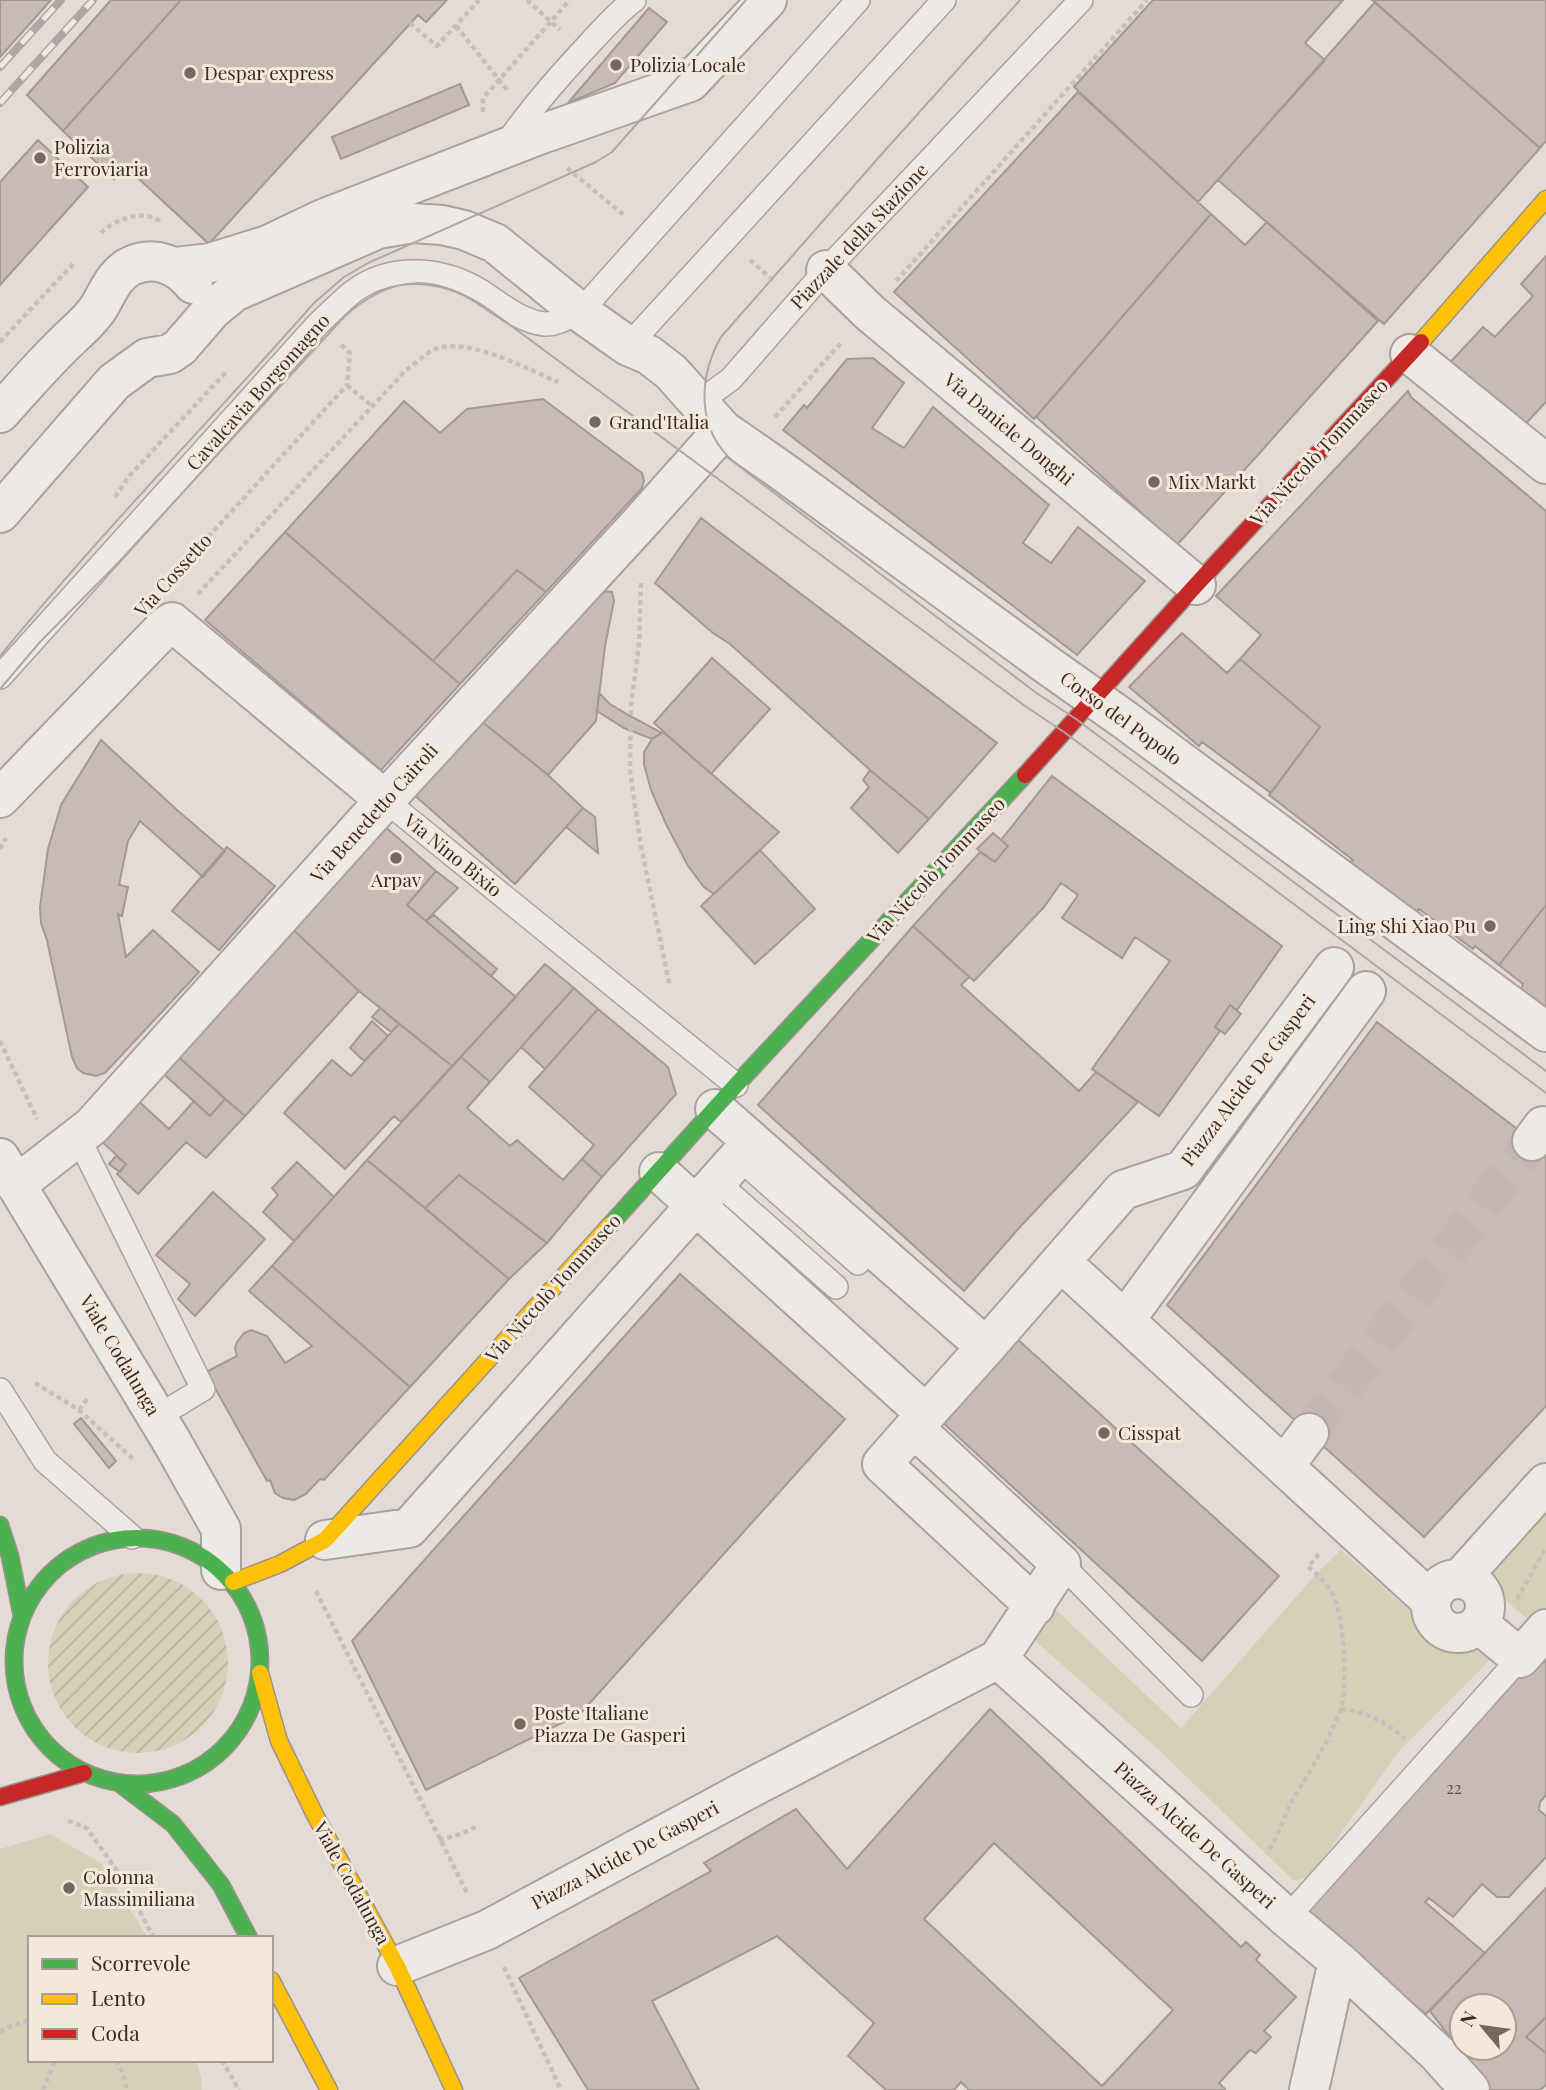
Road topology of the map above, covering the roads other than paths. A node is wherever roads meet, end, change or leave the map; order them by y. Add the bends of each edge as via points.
1 (634, 0) edge
2 (767, 0) edge
3 (858, 0) edge
4 (944, 0) edge
5 (1081, 0) edge
6 (503, 149) junction
7 (1546, 199) edge
8 (174, 267) junction
9 (826, 270) junction
10 (580, 312) junction
11 (196, 327) junction
12 (628, 346) junction
13 (1410, 354) junction
14 (0, 414) edge
15 (710, 416) junction
16 (1546, 464) edge
17 (0, 513) edge
18 (1196, 585) junction
19 (0, 677) edge
20 (1096, 698) junction
21 (0, 798) edge
22 (386, 800) junction
23 (1334, 967) dead end
24 (1366, 991) dead end
25 (1546, 1032) edge
26 (725, 1097) junction
27 (79, 1137) junction
28 (8, 1172) edge
29 (659, 1172) junction
30 (726, 1172) junction
31 (1061, 1262) junction
32 (858, 1263) dead end
33 (836, 1287) dead end
34 (1125, 1320) junction
35 (986, 1347) junction
36 (0, 1390) edge
37 (157, 1417) junction
38 (920, 1422) junction
39 (1309, 1433) tunnel mouth
40 (1283, 1466) junction
41 (1546, 1483) edge
42 (0, 1525) edge
43 (132, 1537) junction
44 (325, 1540) junction
45 (1061, 1564) junction
46 (227, 1576) junction
47 (1445, 1590) junction
48 (1035, 1606) junction
49 (22, 1616) junction
50 (1546, 1629) edge
51 (1498, 1640) junction
52 (998, 1659) junction
53 (13, 1673) junction
54 (260, 1673) junction
55 (0, 1689) edge
56 (1191, 1695) dead end
57 (85, 1773) junction
58 (119, 1783) junction
59 (0, 1797) edge
60 (1287, 1918) junction
61 (248, 1936) edge
62 (1338, 1961) junction
63 (397, 1966) junction
64 (273, 1984) edge
65 (329, 2090) edge
66 (454, 2090) edge
67 (1309, 2090) edge
68 (1470, 2090) edge

1 - 6 lane via 527,114
2 - 6 street via 690,82
3 - 10 lane
4 - 12 lane
5 - 9 lane, Piazzale della Stazione
6 - 8 street via 232,258
7 - 13 street, Via Niccolò Tommaseo
8 - 11 street via 195,290
8 - 14 street via 146,261 121,273 98,310
9 - 15 lane, Piazzale della Stazione via 731,379
9 - 18 street, Via Daniele Donghi via 869,312
10 - 11 street via 495,243 464,230 412,223 378,229 234,292
10 - 12 street
10 - 19 lane, Cavalcavia Borgomagno via 545,324 517,314 453,277 430,272 392,273 356,289 318,324
11 - 17 street via 170,354 147,358 114,382
12 - 15 street via 671,372
13 - 16 street
13 - 18 street, Via Niccolò Tommaseo
15 - 20 street, Corso del Popolo
15 - 22 street, Via Benedetto Cairoli via 640,523
18 - 20 street, Via Niccolò Tommaseo
20 - 25 street, Corso del Popolo
20 - 26 street, Via Niccolò Tommaseo
21 - 22 street, Via Nino Bixio via 172,622
22 - 26 lane, Via Nino Bixio
22 - 27 street, Via Benedetto Cairoli
23 - 31 street, Piazza Alcide De Gasperi via 1183,1170 1123,1190
24 - 34 street
26 - 29 street, Via Niccolò Tommaseo
26 - 30 street
27 - 28 street, Via Benedetto Cairoli
27 - 37 lane via 203,1389
28 - 37 street, Viale Codalunga
29 - 30 street
29 - 44 street, Via Niccolò Tommaseo
30 - 32 lane
30 - 33 lane
30 - 35 street
30 - 38 street
30 - 44 street, Via Niccolò Tommaseo via 409,1528
31 - 34 street
31 - 35 street, Piazza Alcide De Gasperi
34 - 40 street
35 - 38 street, Piazza Alcide De Gasperi
36 - 43 lane via 45,1461
37 - 46 street, Viale Codalunga via 220,1529
38 - 45 street
38 - 48 street, Piazza Alcide De Gasperi via 882,1464
39 - 40 street
40 - 47 street via 1347,1524
41 - 47 street
42 - 49 street
43 - 46 street via 180,1545 202,1555
43 - 49 street via 110,1539 66,1559 32,1594
44 - 46 street, Via Niccolò Tommaseo via 270,1569
45 - 48 street, Piazza Alcide De Gasperi
45 - 56 lane
46 - 54 street via 253,1616
47 - 51 street via 1431,1613 1436,1624 1446,1631 1470,1631
48 - 52 street, Piazza Alcide De Gasperi
49 - 53 street via 14,1644
50 - 51 street, Piazza Alcide De Gasperi
51 - 60 lane, Piazza Alcide De Gasperi via 1428,1760
52 - 60 street, Piazza Alcide De Gasperi
52 - 63 street, Piazza Alcide De Gasperi via 487,1930
53 - 55 street
53 - 57 street via 18,1698 44,1743
54 - 58 street via 242,1726 224,1749 175,1778
54 - 63 street, Viale Codalunga via 279,1741
57 - 58 street
57 - 59 street
58 - 61 street via 173,1824 221,1885
60 - 62 street
62 - 67 street
62 - 68 street
63 - 66 street, Viale Codalunga
64 - 65 street

